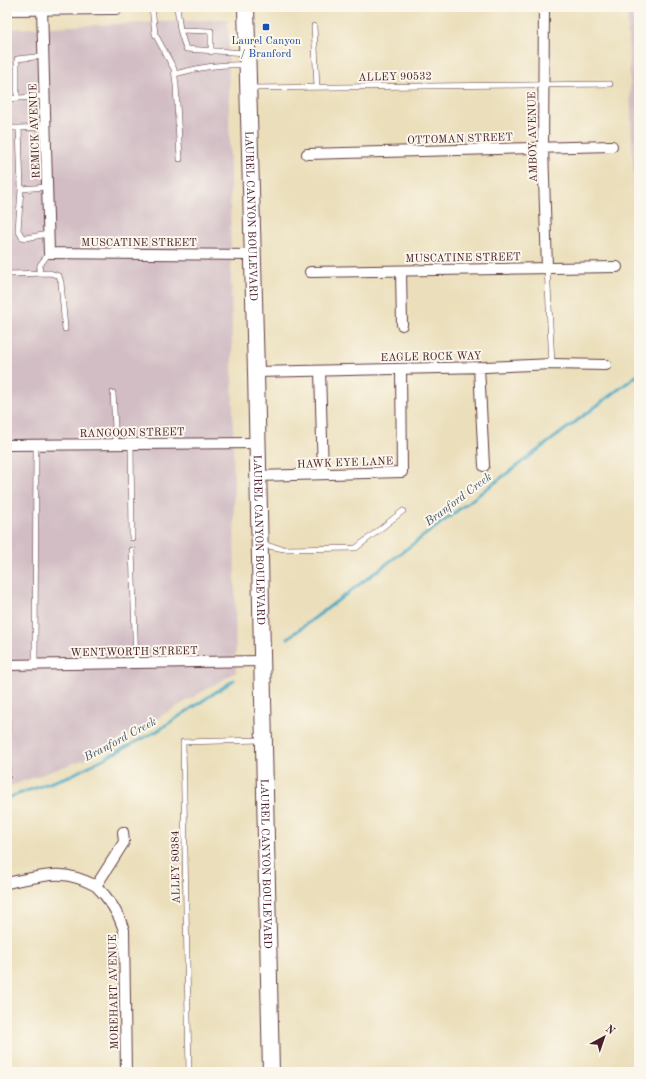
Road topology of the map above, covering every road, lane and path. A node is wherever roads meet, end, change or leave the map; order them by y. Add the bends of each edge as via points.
1 (58, 7) edge
2 (93, 7) edge
3 (104, 7) edge
4 (116, 7) edge
5 (152, 7) edge
6 (177, 7) edge
7 (246, 7) edge
8 (544, 7) edge
9 (7, 8) edge
10 (42, 8) junction
11 (314, 26) dead end
12 (180, 30) junction
13 (211, 52) junction
14 (44, 56) junction
15 (247, 59) junction
16 (175, 74) junction
17 (543, 84) junction
18 (610, 84) dead end
19 (317, 87) junction
20 (248, 88) junction
21 (45, 96) junction
22 (17, 98) junction
23 (7, 99) edge
24 (46, 127) junction
25 (7, 128) edge
26 (19, 128) junction
27 (612, 146) dead end
28 (543, 148) junction
29 (307, 154) dead end
30 (180, 159) dead end
31 (47, 187) junction
32 (21, 189) junction
33 (48, 234) junction
34 (49, 253) junction
35 (252, 255) junction
36 (547, 268) junction
37 (617, 268) dead end
38 (401, 271) junction
39 (310, 272) dead end
40 (39, 273) junction
41 (7, 274) edge
42 (402, 325) dead end
43 (65, 329) dead end
44 (552, 364) junction
45 (606, 365) dead end
46 (479, 367) junction
47 (401, 369) junction
48 (320, 371) junction
49 (256, 372) junction
50 (113, 393) dead end
51 (257, 443) junction
52 (116, 444) junction
53 (131, 444) junction
54 (7, 445) edge
55 (36, 445) junction
56 (484, 466) dead end
57 (323, 474) junction
58 (257, 476) junction
59 (403, 511) dead end
60 (132, 538) dead end
61 (259, 545) junction
62 (132, 550) dead end
63 (262, 661) junction
64 (136, 663) junction
65 (35, 664) junction
66 (7, 665) edge
67 (7, 699) edge
68 (264, 740) junction
69 (8, 776) dead end
70 (123, 832) dead end
71 (7, 883) edge
72 (96, 886) junction
73 (126, 1072) edge
74 (189, 1072) edge
75 (271, 1072) edge

1 - 2 main road
1 - 10 main road
2 - 3 main road
3 - 4 main road
5 - 16 lane via 155,34
6 - 12 lane
7 - 15 main road, LAUREL CANYON BOULEVARD
8 - 17 street, AMBOY AVENUE
9 - 10 main road
10 - 14 street, REMICK AVENUE
11 - 19 lane
12 - 13 lane via 186,49
12 - 13 lane via 211,31
13 - 15 lane
14 - 21 street, REMICK AVENUE
14 - 22 lane via 17,59
15 - 16 lane
15 - 20 main road, LAUREL CANYON BOULEVARD
16 - 30 lane
17 - 18 lane, ALLEY 90532
17 - 19 lane, ALLEY 90532
17 - 28 street, AMBOY AVENUE
19 - 20 lane, ALLEY 90532
20 - 35 main road, LAUREL CANYON BOULEVARD
21 - 22 lane
21 - 24 street, REMICK AVENUE
22 - 23 lane
24 - 26 lane
24 - 31 street, REMICK AVENUE
25 - 26 lane
26 - 32 lane
27 - 28 street, OTTOMAN STREET
28 - 29 street, OTTOMAN STREET
28 - 36 street, AMBOY AVENUE
31 - 32 lane
31 - 33 street, REMICK AVENUE
32 - 33 lane via 19,234 26,238
33 - 34 street, REMICK AVENUE
34 - 35 street, MUSCATINE STREET
34 - 40 lane via 40,265
35 - 49 main road, LAUREL CANYON BOULEVARD
36 - 37 street, MUSCATINE STREET
36 - 38 street, MUSCATINE STREET
36 - 44 lane
38 - 39 street, MUSCATINE STREET
38 - 42 street
40 - 41 lane
40 - 43 lane via 59,276
44 - 45 street, EAGLE ROCK WAY
44 - 46 street, EAGLE ROCK WAY
46 - 47 street, EAGLE ROCK WAY
46 - 56 street
47 - 48 street, EAGLE ROCK WAY
47 - 57 street, HAWK EYE LANE via 402,472
48 - 49 street, EAGLE ROCK WAY
48 - 57 street
49 - 51 main road, LAUREL CANYON BOULEVARD
50 - 52 lane
51 - 53 street, RANGOON STREET
51 - 58 main road, LAUREL CANYON BOULEVARD
52 - 53 street, RANGOON STREET
52 - 55 street, RANGOON STREET
53 - 60 lane
54 - 55 street, RANGOON STREET
55 - 65 lane
57 - 58 street, HAWK EYE LANE
58 - 61 main road, LAUREL CANYON BOULEVARD
59 - 61 lane via 356,548 284,549
61 - 63 main road, LAUREL CANYON BOULEVARD
62 - 64 lane
63 - 64 street, WENTWORTH STREET
63 - 68 main road, LAUREL CANYON BOULEVARD
64 - 65 street, WENTWORTH STREET
65 - 66 street, WENTWORTH STREET
67 - 69 lane
68 - 74 lane, ALLEY 80384 via 183,742
68 - 75 main road, LAUREL CANYON BOULEVARD
70 - 72 street via 124,842
71 - 72 street via 57,874 71,876
72 - 73 street, MOREHART AVENUE via 109,898 124,930

